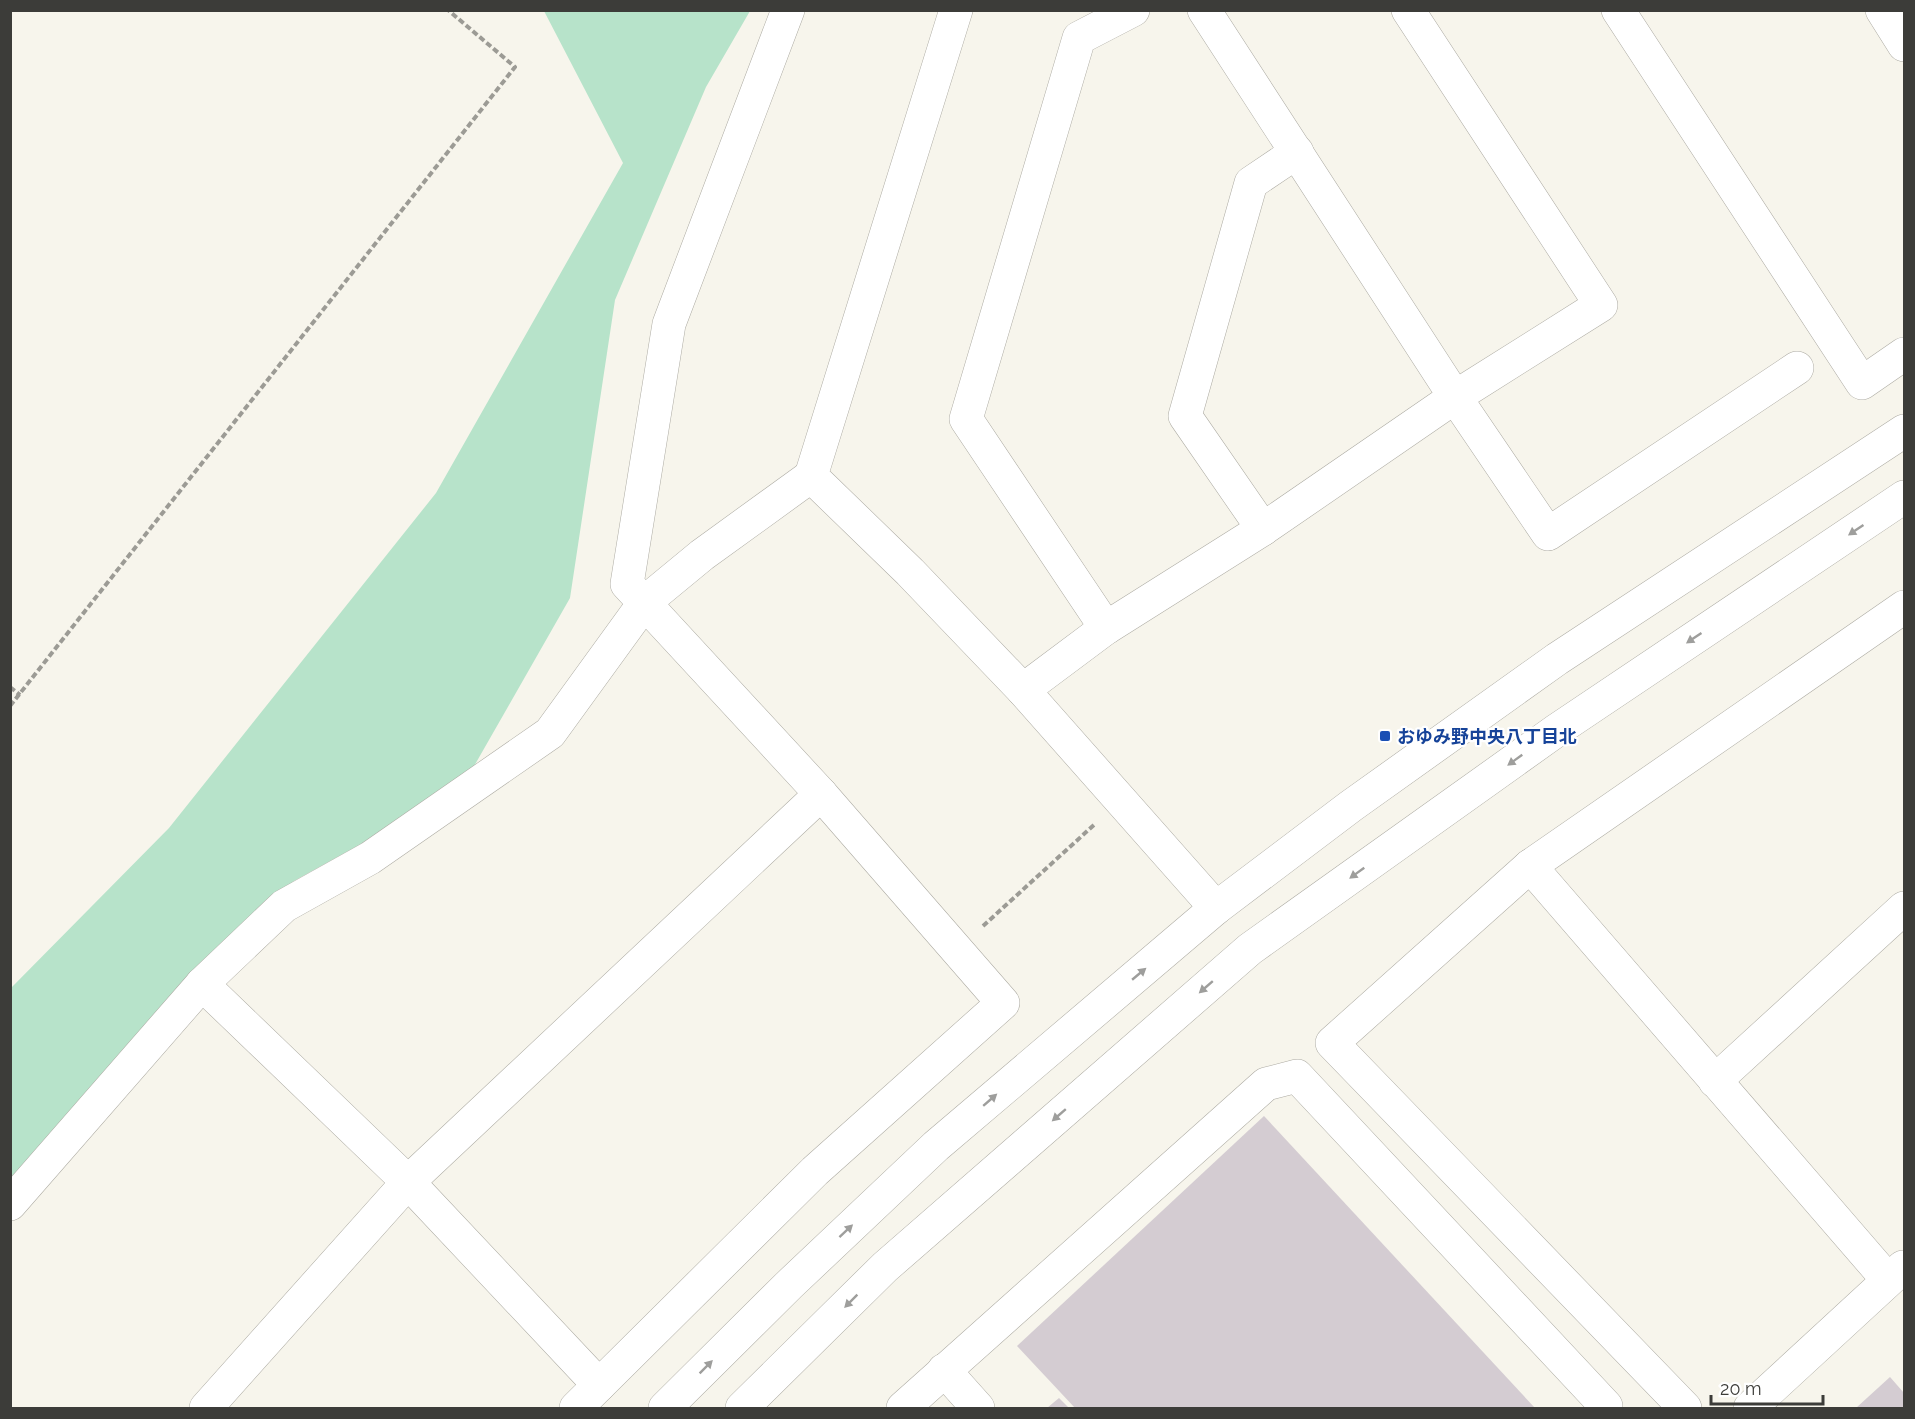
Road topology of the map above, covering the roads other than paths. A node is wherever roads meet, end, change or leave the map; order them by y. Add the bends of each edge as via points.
1 (788, 10) edge
2 (956, 10) edge
3 (1132, 10) edge
4 (1204, 10) edge
5 (1408, 10) edge
6 (1618, 10) edge
7 (1882, 10) edge
8 (1905, 45) edge
9 (1297, 152) junction
10 (1905, 354) edge
11 (1797, 368) dead end
12 (1455, 397) junction
13 (1905, 431) edge
14 (811, 476) junction
15 (1905, 497) edge
16 (1263, 530) junction
17 (645, 602) junction
18 (1905, 607) edge
19 (1106, 628) junction
20 (1023, 690) junction
21 (821, 794) junction
22 (1530, 866) junction
23 (1905, 908) edge
24 (1216, 909) junction
25 (202, 984) junction
26 (1715, 1081) junction
27 (408, 1182) junction
28 (10, 1204) edge
29 (1896, 1273) edge
30 (944, 1371) junction
31 (599, 1385) junction
32 (206, 1408) edge
33 (576, 1408) edge
34 (665, 1408) edge
35 (742, 1408) edge
36 (903, 1408) edge
37 (978, 1408) edge
38 (1605, 1408) edge
39 (1685, 1408) edge
40 (1750, 1408) edge

1 - 17 street via 669,324 627,584
2 - 14 street
3 - 19 street via 1079,38 966,419
4 - 9 street
5 - 12 street via 1601,305
6 - 10 street via 1862,383
7 - 8 street
9 - 12 street
9 - 16 street via 1251,183 1185,416
11 - 12 street via 1548,534
12 - 16 street
13 - 24 street via 1557,659 1351,806
14 - 17 street
14 - 20 street
15 -> 35 street via 1557,729 1250,949 885,1267
16 - 19 street
17 - 21 street
17 - 25 street via 550,733 370,858 284,906
18 - 22 street
19 - 20 street
20 - 24 street
21 - 27 street
21 - 31 street via 1003,1003 815,1171
22 - 26 street
22 - 39 street via 1332,1043
23 - 26 street
34 -> 24 street via 936,1146
25 - 27 street
25 - 28 street
26 - 29 street
27 - 31 street
27 - 32 street
29 - 40 street
30 - 36 street
30 - 37 street
30 - 38 street via 1266,1084 1297,1076
31 - 33 street

